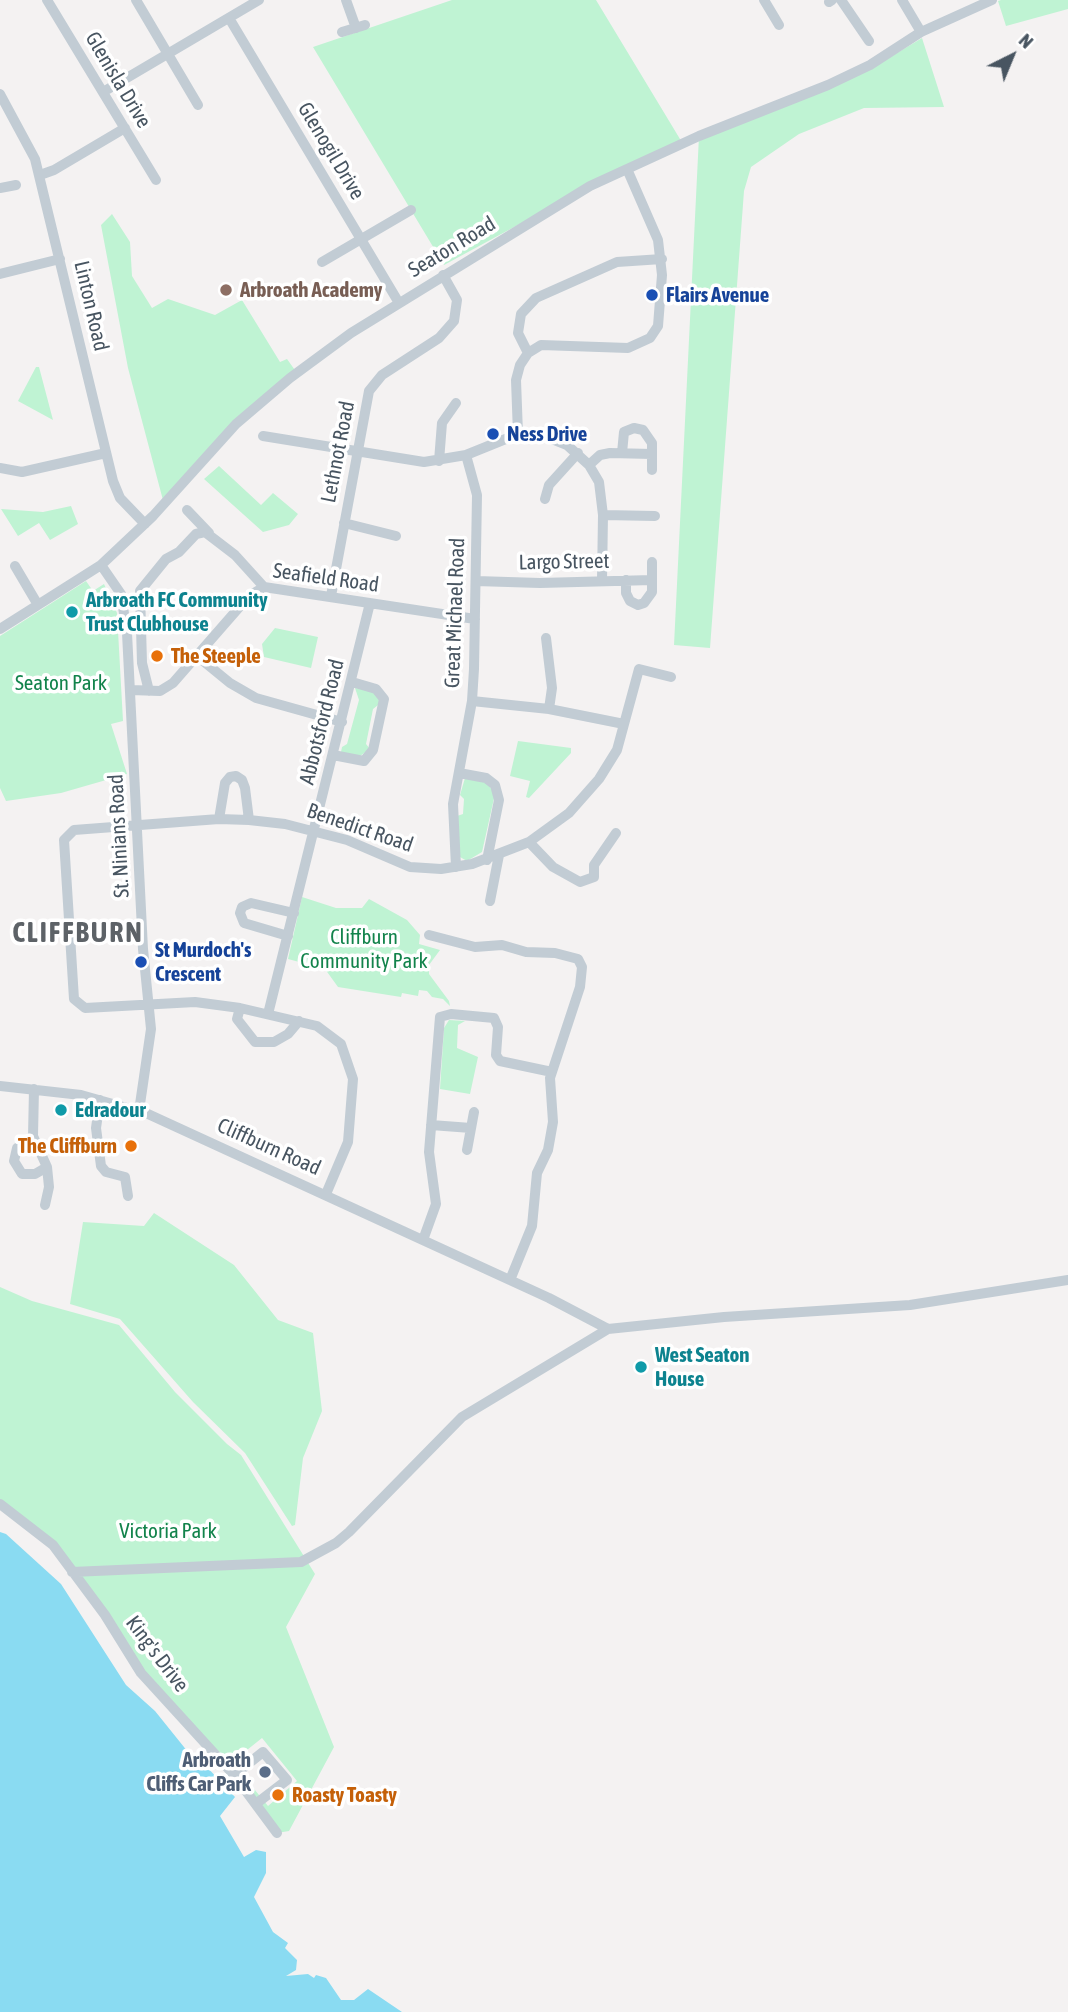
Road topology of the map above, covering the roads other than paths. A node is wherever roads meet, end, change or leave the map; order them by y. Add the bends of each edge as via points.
1 (47, 0) edge
2 (136, 0) edge
3 (259, 0) edge
4 (346, 0) edge
5 (764, 0) edge
6 (841, 0) edge
7 (902, 0) edge
8 (992, 0) edge
9 (229, 18) junction
10 (779, 25) dead end
11 (342, 32) dead end
12 (921, 32) junction
13 (869, 41) dead end
14 (167, 54) junction
15 (103, 92) junction
16 (0, 94) edge
17 (198, 105) dead end
18 (125, 128) junction
19 (628, 169) junction
20 (40, 175) junction
21 (156, 180) dead end
22 (16, 184) dead end
23 (0, 188) edge
24 (411, 209) dead end
25 (361, 239) junction
26 (60, 259) junction
27 (662, 259) junction
28 (321, 262) dead end
29 (0, 274) edge
30 (443, 275) junction
31 (399, 303) junction
32 (528, 353) junction
33 (457, 403) dead end
34 (517, 434) junction
35 (263, 436) dead end
36 (357, 452) junction
37 (106, 453) junction
38 (578, 453) junction
39 (622, 453) junction
40 (652, 454) junction
41 (466, 455) junction
42 (439, 461) junction
43 (589, 465) junction
44 (0, 468) edge
45 (652, 470) dead end
46 (545, 499) dead end
47 (187, 510) dead end
48 (603, 515) junction
49 (655, 516) dead end
50 (344, 523) junction
51 (145, 524) junction
52 (209, 533) junction
53 (396, 536) dead end
54 (652, 562) dead end
55 (101, 565) junction
56 (15, 566) dead end
57 (602, 580) junction
58 (626, 580) junction
59 (652, 580) junction
60 (476, 581) junction
61 (264, 587) junction
62 (331, 596) junction
63 (370, 603) junction
64 (38, 605) junction
65 (475, 619) junction
66 (0, 629) edge
67 (546, 638) dead end
68 (197, 656) junction
69 (671, 677) dead end
70 (352, 682) junction
71 (131, 690) junction
72 (149, 691) junction
73 (472, 701) junction
74 (549, 709) junction
75 (342, 722) junction
76 (624, 724) junction
77 (333, 755) junction
78 (459, 773) junction
79 (219, 820) junction
80 (249, 820) junction
81 (139, 824) junction
82 (314, 831) junction
83 (615, 832) dead end
84 (529, 842) junction
85 (499, 855) junction
86 (487, 860) junction
87 (456, 867) junction
88 (490, 901) dead end
89 (293, 913) junction
90 (429, 935) dead end
91 (288, 936) junction
92 (148, 1004) junction
93 (240, 1008) junction
94 (268, 1014) junction
95 (299, 1021) junction
96 (552, 1072) junction
97 (0, 1086) edge
98 (34, 1089) junction
99 (100, 1100) junction
100 (139, 1111) junction
101 (474, 1112) dead end
102 (431, 1125) junction
103 (471, 1128) junction
104 (33, 1136) junction
105 (467, 1150) dead end
106 (47, 1167) junction
107 (326, 1194) junction
108 (128, 1196) dead end
109 (45, 1205) dead end
110 (424, 1240) junction
111 (510, 1280) junction
112 (1068, 1280) edge
113 (608, 1329) junction
114 (0, 1504) edge
115 (72, 1572) junction
116 (234, 1775) junction
117 (257, 1803) junction
118 (278, 1833) dead end

1 - 15 street, Glenisla Drive
2 - 14 street
3 - 9 street
4 - 11 street via 360,26
5 - 10 street
6 - 13 street
7 - 12 street
8 - 12 street, Seaton Road
9 - 14 street
9 - 25 street, Glenogil Drive
12 - 19 street, Seaton Road via 828,85
14 - 15 street
14 - 17 street
15 - 18 street, Glenisla Drive
16 - 20 street, Linton Road
18 - 20 street
18 - 21 street, Glenisla Drive
19 - 27 street via 651,218
19 - 30 street, Seaton Road via 590,186
20 - 26 street, Linton Road
22 - 23 street
24 - 25 street
25 - 28 street
25 - 31 street, Glenogil Drive
26 - 29 street
26 - 37 street, Linton Road
27 - 32 street via 617,261 536,298 521,314 518,333
27 - 32 street via 660,319 644,342 628,348 541,345
30 - 31 street, Seaton Road
30 - 36 street, Lethnot Road via 457,300 454,321 439,338 375,382 365,402
31 - 51 street, Seaton Road via 290,378 236,424
32 - 34 street via 516,380
33 - 42 street via 442,424
34 - 38 street via 542,435
34 - 41 street
35 - 36 street
36 - 42 street
36 - 50 street, Lethnot Road
37 - 44 street via 22,472
37 - 51 street, Linton Road via 120,498
38 - 43 street
38 - 46 street via 549,485
39 - 40 street
39 - 40 street via 624,432 634,428 649,435
39 - 43 street via 600,455
40 - 45 street
41 - 42 street
41 - 60 street, Great Michael Road via 477,495
43 - 48 street via 598,482
47 - 52 street
48 - 49 street
48 - 57 street
50 - 53 street
50 - 62 street, Lethnot Road
51 - 55 street, Seaton Road
52 - 61 street via 253,571
52 - 72 street via 196,534 166,559 140,591 142,663
54 - 59 street
55 - 64 street, Seaton Road
55 - 71 street, St. Ninians Road via 126,607
56 - 64 street
57 - 58 street, Largo Street
57 - 60 street, Largo Street
58 - 59 street, Largo Street
58 - 59 street via 626,593 638,605 649,599
60 - 65 street, Great Michael Road
61 - 62 street, Seafield Road
61 - 68 street, Seafield Road via 249,596
62 - 63 street, Seafield Road
63 - 65 street, Seafield Road
63 - 70 street, Abbotsford Road
64 - 66 street, Seaton Road
65 - 73 street, Great Michael Road
67 - 74 street via 552,688
68 - 72 street, Seafield Road via 173,683
68 - 75 street via 256,698
69 - 76 street, Benedict Road via 639,669
70 - 75 street, Abbotsford Road
70 - 77 street via 376,689 384,699 373,750 364,761
71 - 72 street, Seafield Road
71 - 81 street, St. Ninians Road
73 - 74 street
73 - 78 street, Great Michael Road
74 - 76 street
75 - 77 street, Abbotsford Road
76 - 84 street, Benedict Road via 617,750 585,796
77 - 82 street, Abbotsford Road
78 - 86 street via 486,778 495,785 499,800
78 - 87 street, Great Michael Road via 453,804
79 - 80 street, Benedict Road
79 - 80 street via 225,783 236,776 245,788
79 - 81 street, Benedict Road
80 - 82 street, Benedict Road
81 - 92 street, St. Ninians Road
81 - 92 street, Benedict Road via 74,830 64,840 74,999 85,1008
82 - 87 street, Benedict Road via 410,867
82 - 89 street, Abbotsford Road
83 - 84 street via 594,865 594,877 580,881 553,867
84 - 85 street, Benedict Road
85 - 86 street, Benedict Road
85 - 88 street
86 - 87 street, Benedict Road
89 - 91 street, Abbotsford Road
89 - 91 street via 251,902 242,906 240,913 244,923
90 - 96 street via 447,947 502,945 578,959 580,987
91 - 94 street, Abbotsford Road
92 - 93 street via 195,1002
92 - 100 street, St. Ninians Road via 150,1029
93 - 94 street
93 - 95 street via 237,1019 255,1042 274,1042
94 - 95 street
95 - 107 street via 317,1026 341,1044 353,1079 348,1142
96 - 102 street via 500,1061 494,1018 446,1014 438,1022
96 - 111 street via 550,1140 537,1173 532,1226
97 - 98 street, Cliffburn Road
98 - 99 street, Cliffburn Road
98 - 104 street
99 - 100 street, Cliffburn Road
99 - 108 street via 96,1128 101,1166 125,1177
100 - 107 street, Cliffburn Road
101 - 103 street
102 - 103 street
102 - 110 street via 429,1152 436,1204
103 - 105 street
104 - 106 street
104 - 106 street via 16,1148 14,1161 22,1174 35,1174
106 - 109 street
107 - 110 street, Cliffburn Road
110 - 111 street, Cliffburn Road
111 - 113 street, Cliffburn Road
112 - 113 street via 910,1305
113 - 115 street via 462,1417 349,1532 301,1562
114 - 115 street, King's Drive via 53,1545
115 - 116 street, King's Drive via 141,1673
116 - 117 street, King's Drive
116 - 117 street via 263,1752 287,1780
117 - 118 street, King's Drive

